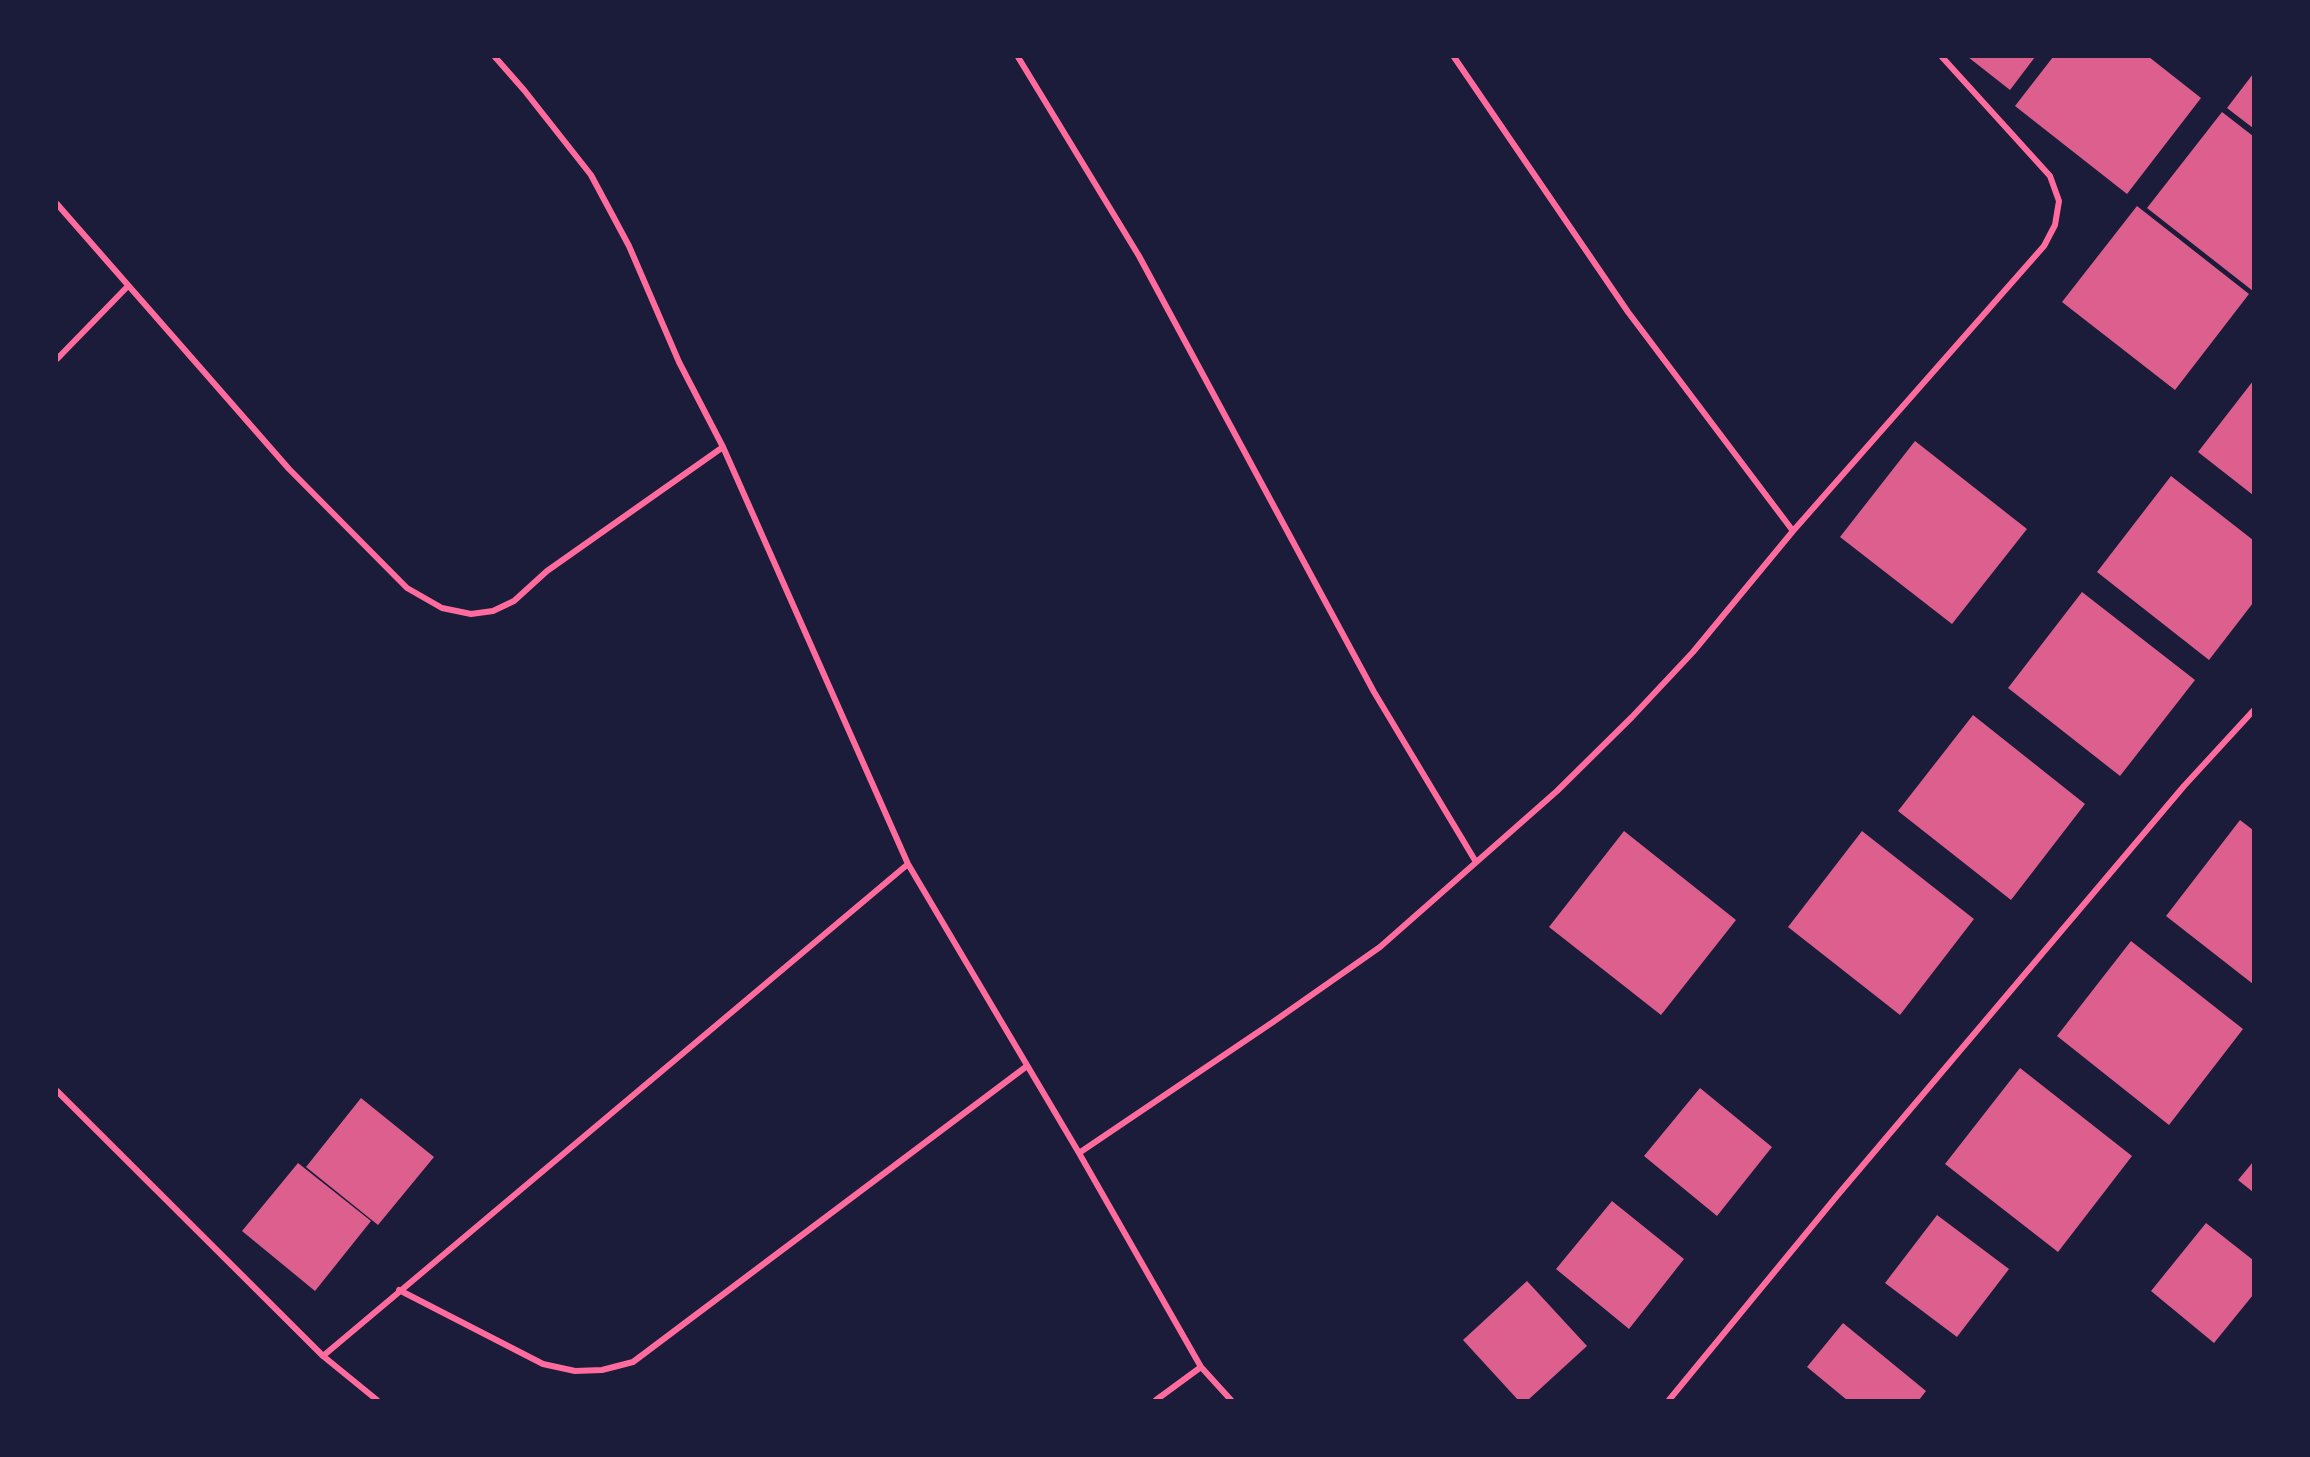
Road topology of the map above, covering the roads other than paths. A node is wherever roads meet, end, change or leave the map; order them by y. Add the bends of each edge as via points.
1 (495, 57) edge
2 (1018, 57) edge
3 (1454, 57) edge
4 (1942, 57) edge
5 (57, 204) edge
6 (128, 286) junction
7 (57, 359) edge
8 (723, 447) junction
9 (1793, 531) junction
10 (2253, 711) edge
11 (1476, 862) junction
12 (908, 864) junction
13 (1027, 1066) junction
14 (57, 1091) edge
15 (1079, 1153) junction
16 (399, 1290) junction
17 (323, 1356) junction
18 (1201, 1367) junction
19 (377, 1400) edge
20 (1156, 1400) edge
21 (1231, 1400) edge
22 (1669, 1400) edge

1 - 8 street via 591,175 629,246 679,362
2 - 11 street via 1138,256 1374,692
3 - 9 street via 1628,312
4 - 9 street via 2050,176 2059,201 2055,225 2044,246
5 - 6 street
6 - 7 street
6 - 8 street via 289,469 407,588 442,608 471,614 493,611 514,601 547,571
8 - 12 street
9 - 11 street via 1693,652 1632,717 1557,791
10 - 22 street via 2153,823
11 - 15 street via 1380,947
12 - 13 street
12 - 16 street
13 - 15 street
13 - 16 street via 633,1362 602,1370 543,1364
14 - 17 street
15 - 18 street
16 - 17 street
17 - 19 street
18 - 20 street
18 - 21 street

